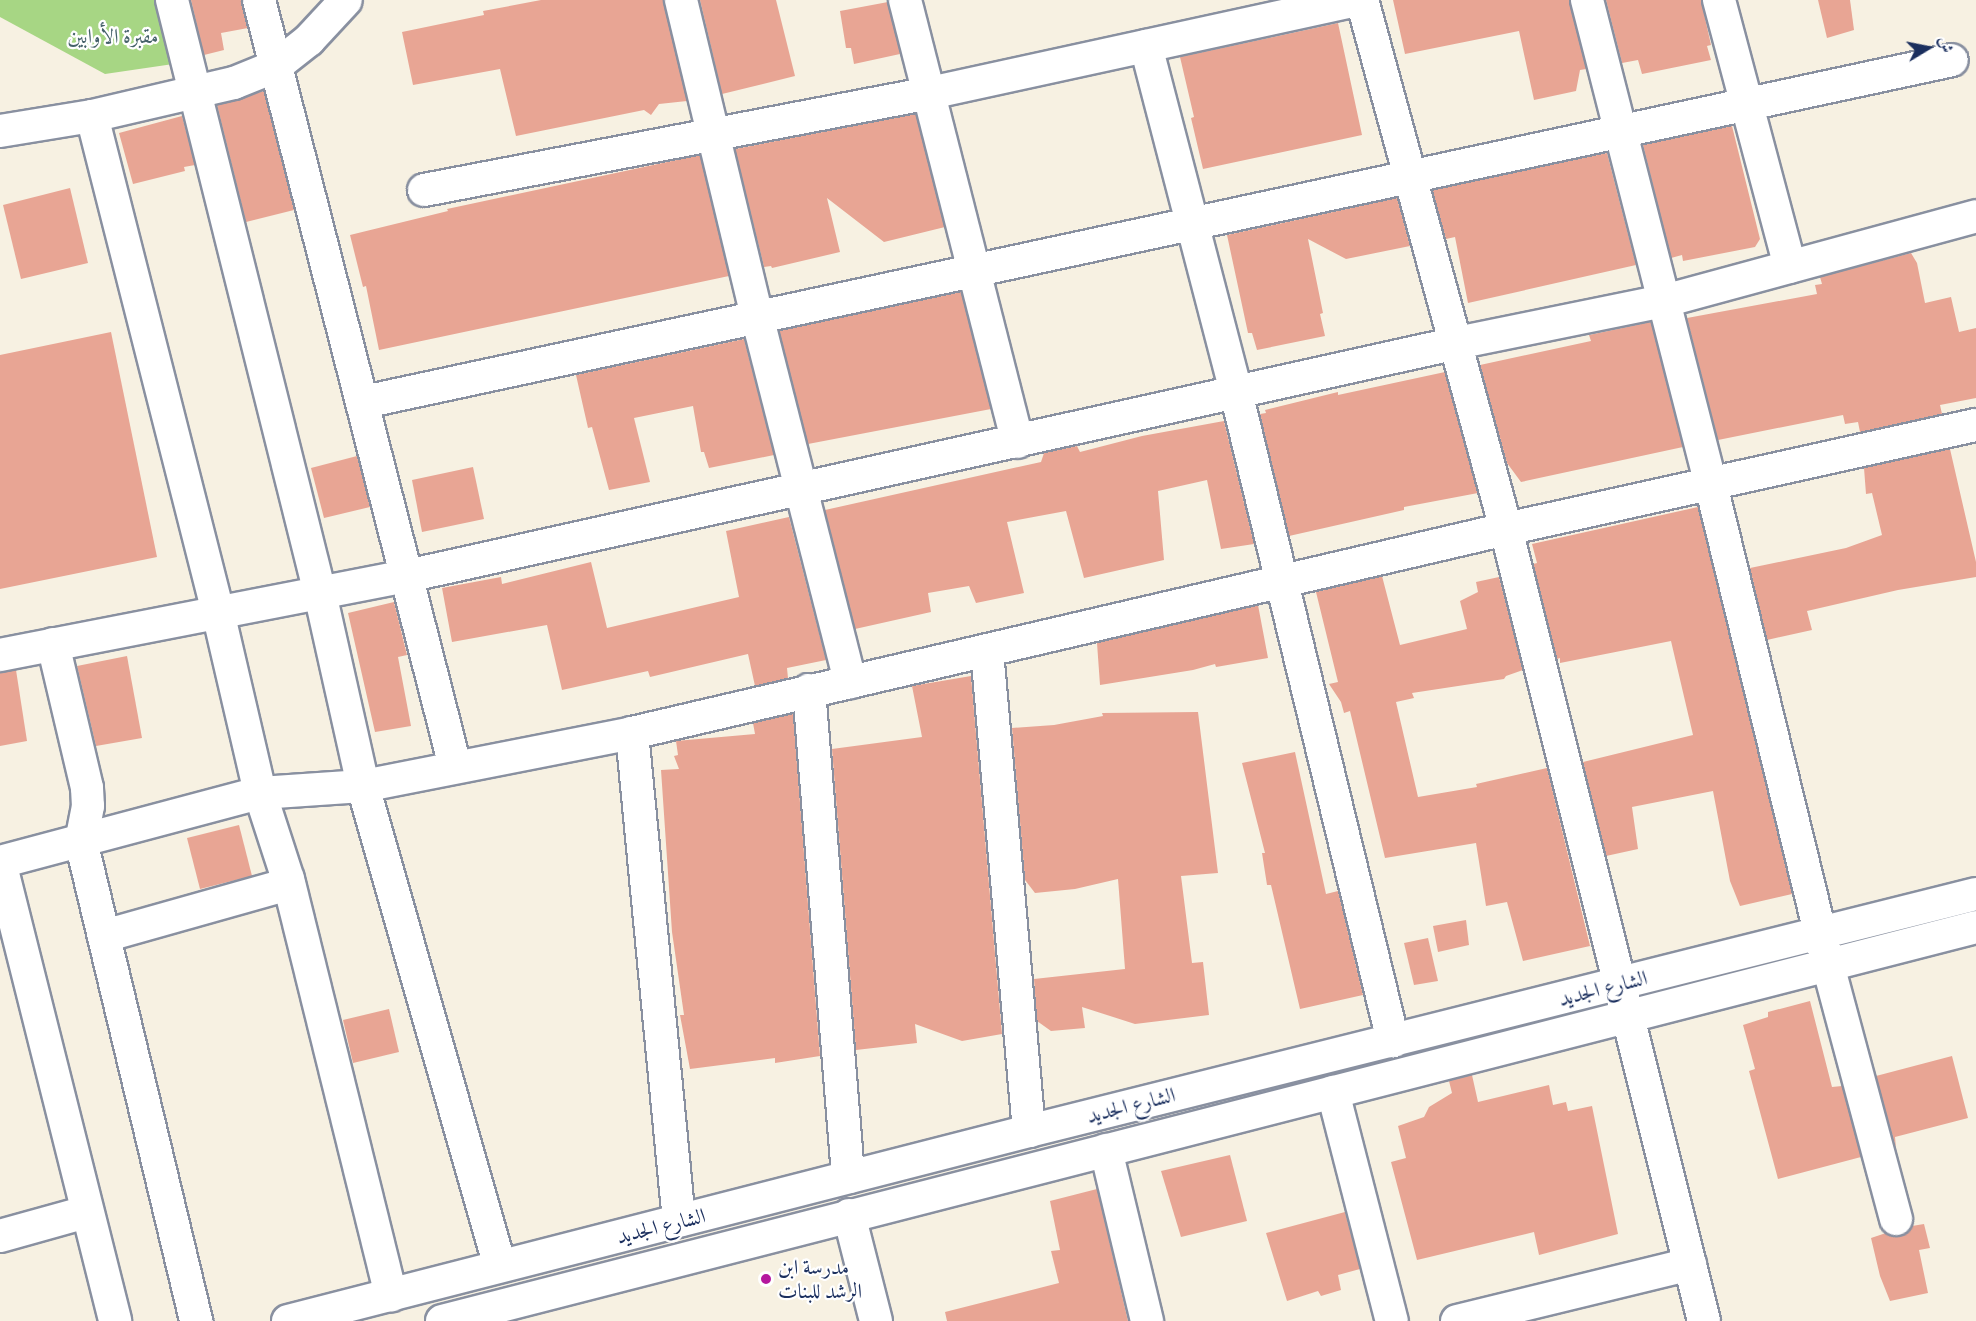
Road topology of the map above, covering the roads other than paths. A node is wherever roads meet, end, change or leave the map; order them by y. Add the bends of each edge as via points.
1 (172, 0) edge
2 (259, 0) edge
3 (346, 0) edge
4 (681, 0) edge
5 (905, 0) edge
6 (1358, 0) edge
7 (1362, 0) edge
8 (1587, 0) edge
9 (1719, 0) edge
10 (1146, 46) junction
11 (1952, 60) dead end
12 (276, 66) junction
13 (195, 93) junction
14 (930, 93) junction
15 (1748, 104) junction
16 (92, 117) junction
17 (0, 131) edge
18 (1620, 132) junction
19 (714, 135) junction
20 (1411, 177) junction
21 (424, 190) dead end
22 (1976, 216) edge
23 (1191, 225) junction
24 (1790, 267) junction
25 (976, 270) junction
26 (1664, 301) junction
27 (757, 316) junction
28 (1457, 343) junction
29 (1236, 392) junction
30 (363, 402) junction
31 (1976, 425) edge
32 (1018, 442) junction
33 (1711, 485) junction
34 (801, 489) junction
35 (1506, 529) junction
36 (407, 576) junction
37 (1282, 581) junction
38 (320, 593) junction
39 (218, 612) junction
40 (53, 644) junction
41 (987, 651) junction
42 (0, 655) edge
43 (850, 682) junction
44 (809, 690) junction
45 (632, 733) junction
46 (455, 766) junction
47 (363, 786) junction
48 (260, 793) junction
49 (81, 841) junction
50 (0, 862) edge
51 (289, 884) junction
52 (1976, 894) edge
53 (1976, 927) edge
54 (1821, 933) junction
55 (104, 936) junction
56 (1828, 965) junction
57 (1620, 984) junction
58 (1629, 1015) junction
59 (1393, 1041) junction
60 (1333, 1092) junction
61 (1029, 1131) junction
62 (1106, 1150) junction
63 (848, 1177) junction
64 (86, 1212) junction
65 (849, 1215) junction
66 (1896, 1219) dead end
67 (679, 1221) junction
68 (0, 1236) edge
69 (1690, 1264) junction
70 (500, 1266) junction
71 (392, 1295) junction
72 (115, 1321) edge
73 (196, 1321) edge
74 (288, 1321) edge
75 (442, 1321) edge
76 (876, 1321) edge
77 (1147, 1321) edge
78 (1392, 1321) edge
79 (1457, 1321) edge
80 (1704, 1321) edge

1 - 13 street
2 - 12 street
3 - 12 street via 309,40
4 - 19 street
5 - 14 street
6 - 10 street
7 - 20 street
8 - 18 street
9 - 15 street
10 - 14 street
10 - 23 street
11 - 15 street
12 - 13 street
12 - 30 street
13 - 16 street
13 - 38 street
14 - 19 street
14 - 25 street
15 - 18 street
15 - 24 street
16 - 17 street
16 - 39 street
18 - 20 street
18 - 26 street
19 - 21 street
19 - 27 street
20 - 23 street
20 - 28 street
22 - 24 street
23 - 25 street
23 - 29 street
24 - 26 street
25 - 27 street
25 - 32 street
26 - 28 street
26 - 33 street
27 - 30 street
27 - 34 street
28 - 29 street
28 - 35 street
29 - 32 street
29 - 37 street
30 - 36 street
31 - 33 street
32 - 34 street
33 - 35 street
33 - 54 street
34 - 36 street
34 - 43 street
35 - 37 street
35 - 57 street
36 - 38 street
36 - 46 street
37 - 41 street
37 - 59 street
38 - 39 street
38 - 47 street
39 - 40 street
39 - 48 street
40 - 42 street
40 - 49 street via 87,788 88,806
41 - 43 street
41 - 61 street
43 - 44 street
44 - 45 street
44 - 63 street
45 - 46 street
45 - 67 street
46 - 47 street
47 - 48 street
47 - 70 street
48 - 49 street
48 - 51 street
49 - 50 street
49 - 55 street
50 - 64 street
51 - 55 street
51 - 71 street
52 - 54 street, الشارع الجديد
53 - 56 street, الشارع الجديد
54 - 56 street
54 - 57 street, الشارع الجديد
55 - 73 street
56 - 58 street, الشارع الجديد
56 - 66 street
57 - 58 street
57 - 59 street, الشارع الجديد
58 - 60 street, الشارع الجديد
58 - 69 street
59 - 61 street, الشارع الجديد
60 - 62 street, الشارع الجديد
60 - 78 street
61 - 63 street, الشارع الجديد
62 - 65 street, الشارع الجديد
62 - 77 street
63 - 67 street, الشارع الجديد
64 - 68 street
64 - 72 street
65 - 75 street, الشارع الجديد
65 - 76 street
67 - 70 street, الشارع الجديد
69 - 79 street
69 - 80 street
70 - 71 street, الشارع الجديد
71 - 74 street, الشارع الجديد

